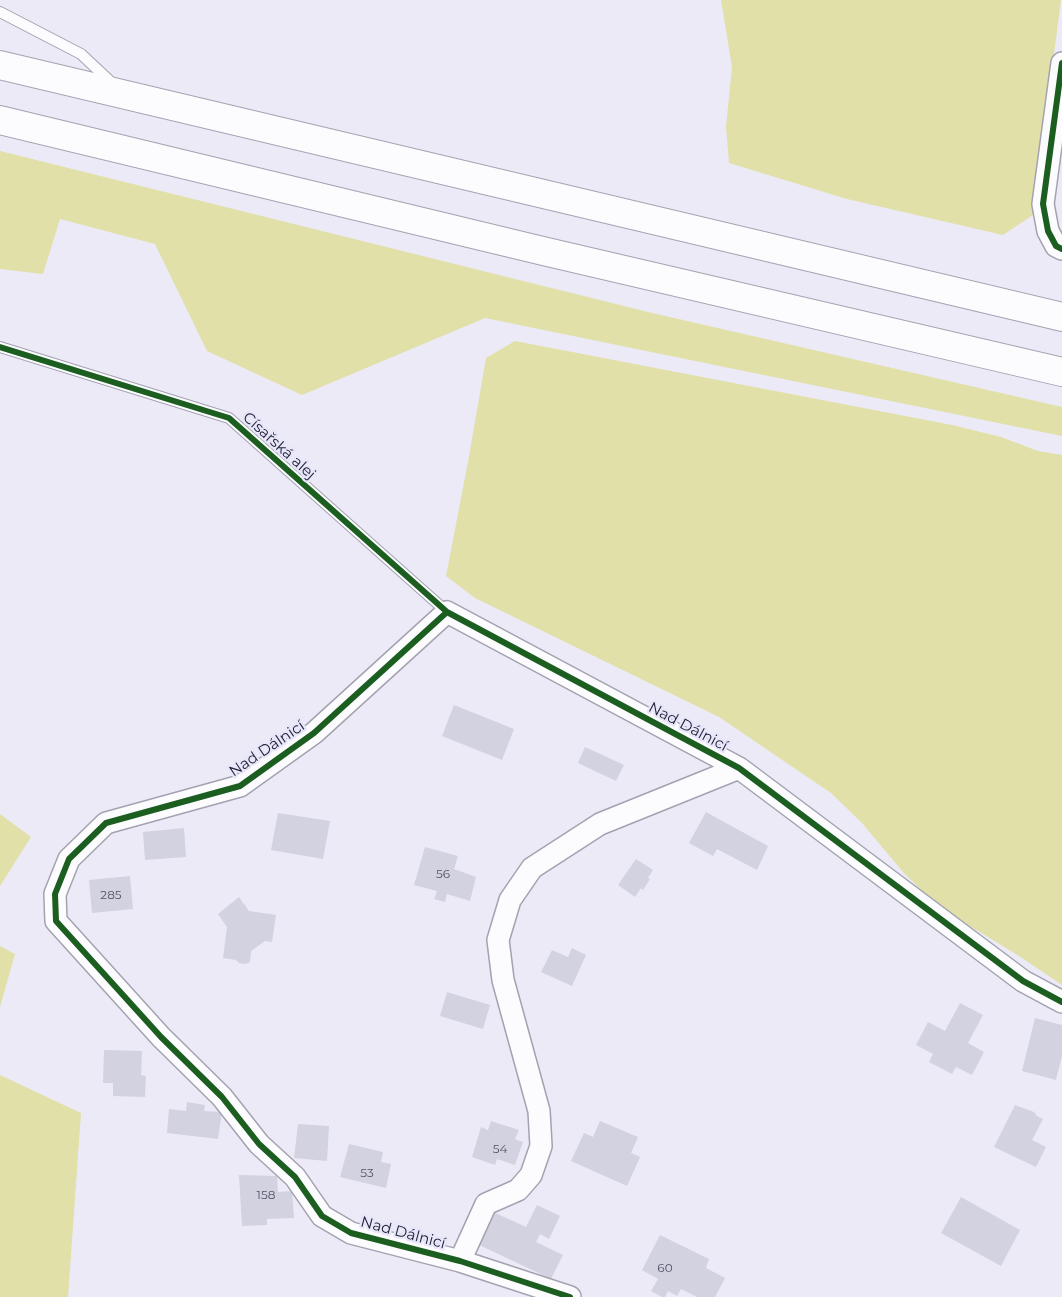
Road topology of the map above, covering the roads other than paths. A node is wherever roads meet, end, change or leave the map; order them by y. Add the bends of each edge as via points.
1 (0, 12) edge
2 (1062, 63) edge
3 (0, 66) edge
4 (125, 95) junction
5 (0, 120) edge
6 (1062, 250) edge
7 (1062, 317) edge
8 (0, 346) edge
9 (1062, 372) edge
10 (447, 612) junction
11 (739, 768) junction
12 (1062, 1002) edge
13 (460, 1262) junction
14 (570, 1297) edge

1 - 4 lane via 81,54
2 - 6 street via 1043,204 1048,231
3 - 4 highway
4 - 7 highway
5 - 9 highway
8 - 10 lane, Císařská alej via 229,418
10 - 11 street, Nad Dálnicí
10 - 13 street, Nad Dálnicí via 314,733 240,786 106,823 69,859 55,894 56,921 161,1037 222,1097 259,1144 295,1177 322,1216 351,1233
11 - 12 street, Nad Dálnicí via 1023,981
11 - 13 street, Nad Dálnicí via 600,824 532,868 510,900 498,940 503,980 539,1112 541,1146 531,1174 518,1190 486,1204
13 - 14 street, Nad Dálnicí

